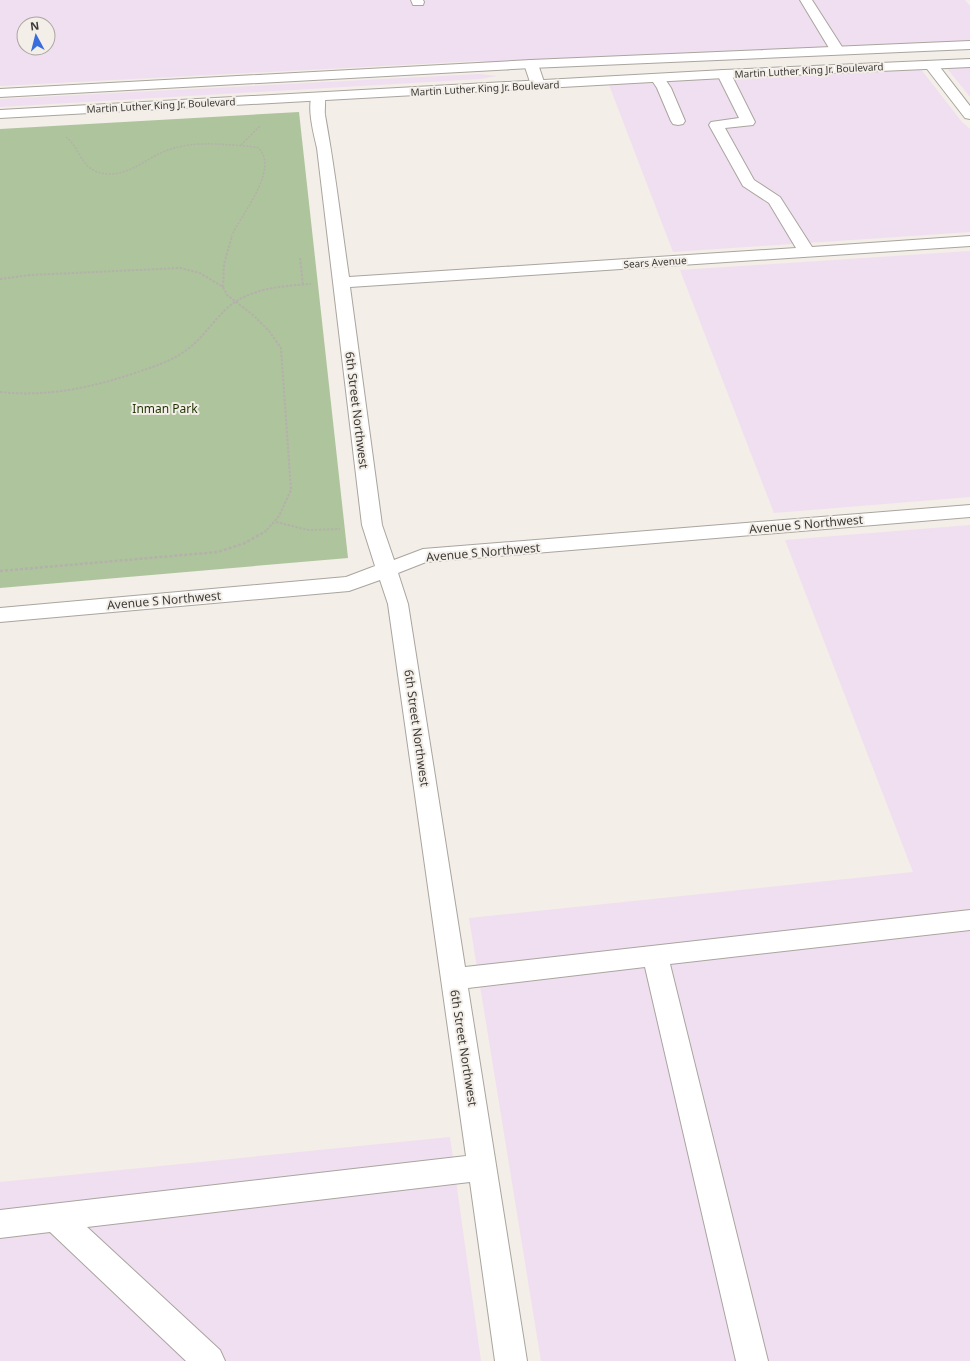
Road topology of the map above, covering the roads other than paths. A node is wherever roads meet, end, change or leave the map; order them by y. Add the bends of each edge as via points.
1 (806, 0) edge
2 (970, 45) edge
3 (837, 50) junction
4 (970, 63) edge
5 (532, 64) junction
6 (932, 64) junction
7 (724, 74) junction
8 (658, 79) junction
9 (538, 85) junction
10 (0, 92) edge
11 (318, 97) junction
12 (0, 114) edge
13 (970, 115) edge
14 (678, 121) dead end
15 (970, 241) edge
16 (807, 252) junction
17 (341, 283) junction
18 (970, 511) edge
19 (387, 570) junction
20 (0, 615) edge
21 (970, 920) edge
22 (655, 955) junction
23 (454, 979) junction
24 (482, 1168) junction
25 (54, 1217) junction
26 (0, 1224) edge
27 (209, 1361) edge
28 (511, 1361) edge
29 (752, 1361) edge

1 - 3 street
2 - 3 street, Martin Luther King Jr. Boulevard
3 - 5 street, Martin Luther King Jr. Boulevard
4 - 6 street, Martin Luther King Jr. Boulevard
5 - 9 street
5 - 10 street, Martin Luther King Jr. Boulevard
6 - 7 street, Martin Luther King Jr. Boulevard
6 - 13 street
7 - 8 street, Martin Luther King Jr. Boulevard
7 - 16 street via 748,122 716,125 748,183 774,200
8 - 9 street, Martin Luther King Jr. Boulevard
8 - 14 street
9 - 11 street, Martin Luther King Jr. Boulevard
11 - 12 street, Martin Luther King Jr. Boulevard
11 - 17 street, 6th Street Northwest via 317,108
15 - 16 street, Sears Avenue
16 - 17 street, Sears Avenue
17 - 19 street, 6th Street Northwest via 372,526
18 - 19 street, Avenue S Northwest via 423,556
19 - 20 street, Avenue S Northwest via 348,584
19 - 23 street, 6th Street Northwest via 398,604
21 - 22 street
22 - 23 street
22 - 29 street
23 - 24 street, 6th Street Northwest
24 - 25 street
24 - 28 street, 6th Street Northwest
25 - 26 street
25 - 27 street

